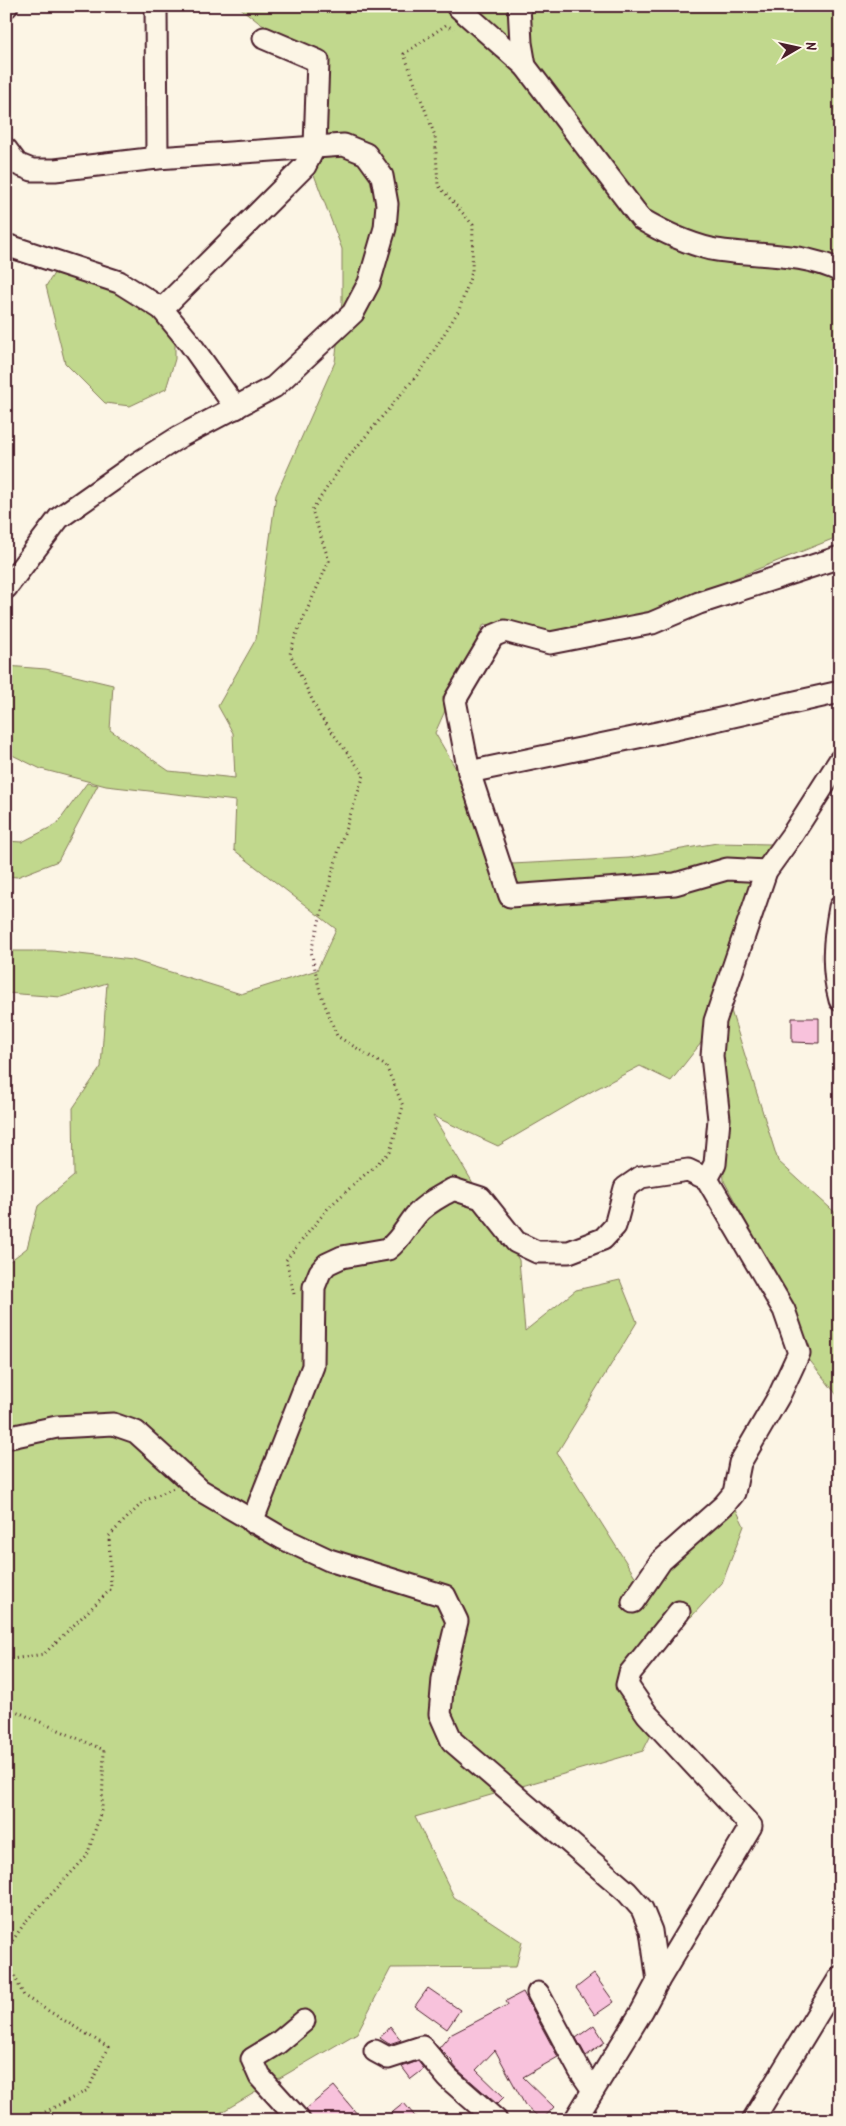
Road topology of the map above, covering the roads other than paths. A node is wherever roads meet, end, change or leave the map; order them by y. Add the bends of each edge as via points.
1 (156, 6) edge
2 (457, 6) edge
3 (519, 6) edge
4 (264, 38) dead end
5 (525, 66) junction
6 (315, 146) junction
7 (6, 149) edge
8 (157, 158) junction
9 (6, 246) edge
10 (840, 271) edge
11 (162, 309) junction
12 (236, 408) junction
13 (840, 557) edge
14 (6, 588) edge
15 (840, 692) edge
16 (840, 760) edge
17 (469, 772) junction
18 (766, 870) junction
19 (840, 907) edge
20 (836, 969) edge
21 (840, 1000) edge
22 (707, 1179) junction
23 (6, 1438) edge
24 (252, 1522) junction
25 (633, 1602) dead end
26 (679, 1612) dead end
27 (840, 1977) edge
28 (658, 1980) junction
29 (538, 1993) dead end
30 (304, 2021) dead end
31 (375, 2051) dead end
32 (593, 2090) junction
33 (582, 2117) edge
34 (299, 2120) edge
35 (496, 2120) edge
36 (753, 2120) edge

1 - 8 street
2 - 5 street
3 - 5 street
4 - 6 street via 318,62
5 - 10 street via 640,219 668,235 711,249 808,260
6 - 8 street
6 - 11 street via 305,166
6 - 12 street via 344,144 366,154 382,176 387,204 385,228 369,283 353,313 312,353 274,387
7 - 8 street via 17,164 32,170
9 - 11 street via 119,282
11 - 12 street
12 - 14 street via 179,436 59,518
13 - 17 street via 699,603 652,623 550,643 505,631 494,636 455,700
15 - 17 street
16 - 18 street
17 - 18 street via 510,896 675,884 726,869
18 - 22 street via 716,1021 712,1056 719,1119 715,1164
19 - 20 street via 834,937
20 - 21 street
22 - 24 street via 688,1170 641,1177 625,1188 615,1226 603,1239 569,1252 537,1252 516,1242 481,1198 453,1189 417,1214 388,1249 342,1257 327,1264 314,1287 313,1366
22 - 25 street via 784,1310 799,1353 779,1396 740,1463 734,1493 661,1561
23 - 24 street via 56,1428 113,1424 136,1432 200,1490
24 - 28 street via 329,1560 445,1596 457,1620 443,1679 440,1714 452,1741 627,1892 642,1909 651,1932
26 - 28 street via 630,1672 627,1685 647,1714 751,1826
27 - 36 street
28 - 32 street
29 - 32 street
30 - 34 street via 252,2059 260,2078
31 - 35 street via 388,2058 422,2047 448,2078
32 - 33 street

